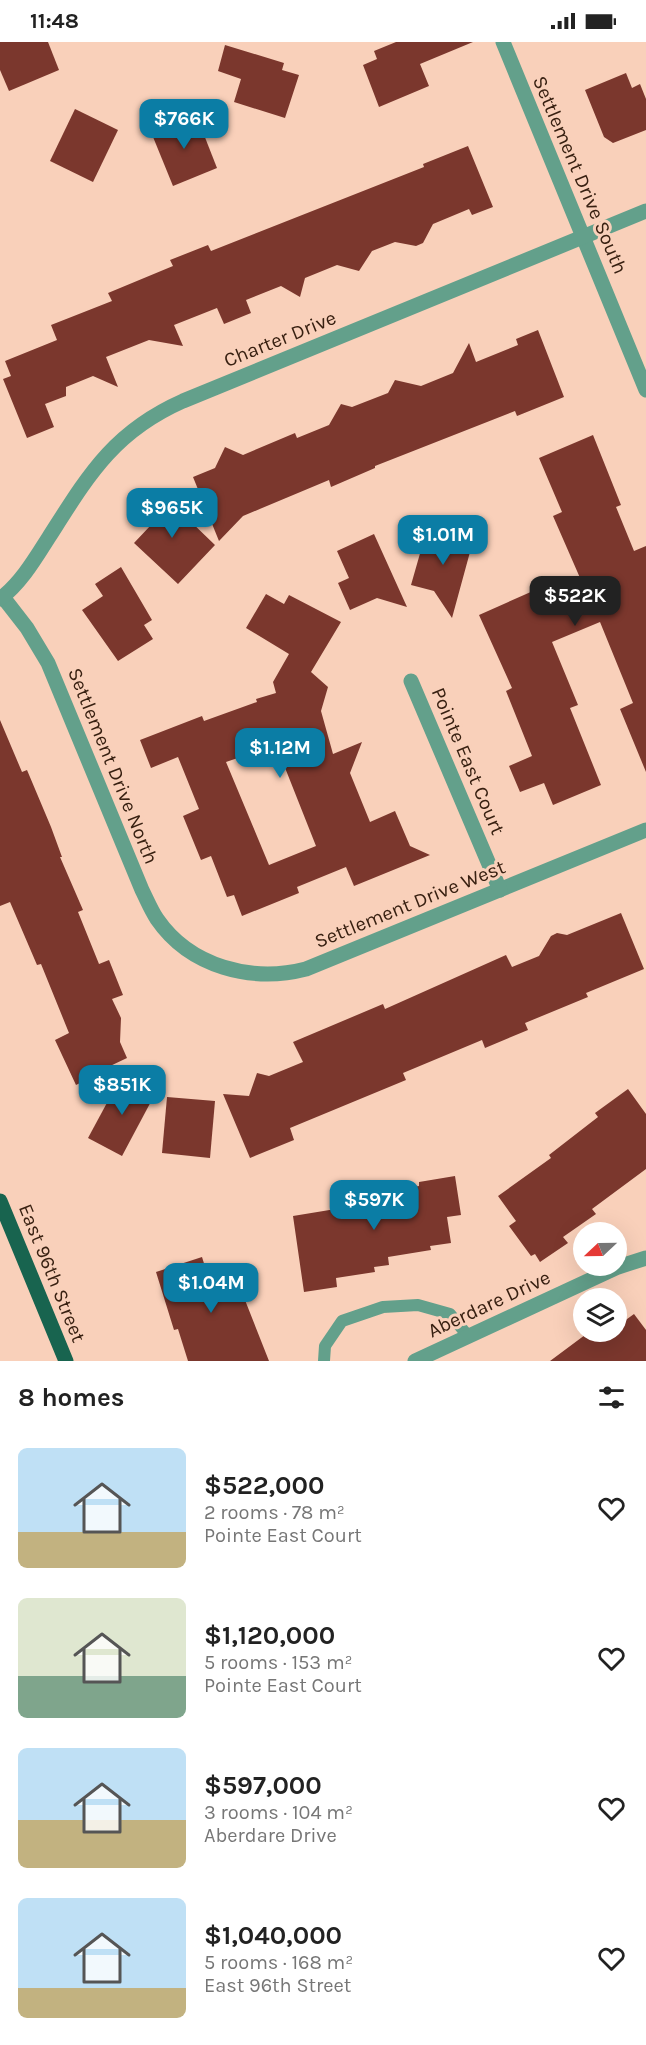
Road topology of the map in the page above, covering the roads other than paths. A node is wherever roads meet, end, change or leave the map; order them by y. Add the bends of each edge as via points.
1 (503, 42) edge
2 (646, 212) edge
3 (584, 237) junction
4 (646, 390) edge
5 (2, 598) edge
6 (411, 681) dead end
7 (646, 830) edge
8 (500, 890) junction
9 (187, 949) joint
10 (0, 1201) edge
11 (646, 1258) edge
12 (468, 1336) junction
13 (66, 1361) edge
14 (324, 1361) edge
15 (416, 1361) edge

1 - 3 street, Settlement Drive South
2 - 3 street, Charter Drive
3 - 4 street, Settlement Drive South
3 - 5 street, Charter Drive via 183,401 149,419 99,462 29,569
5 - 9 street, Settlement Drive North via 27,628 48,663 142,890 158,920
6 - 8 street, Pointe East Court
7 - 8 street, Settlement Drive West
8 - 9 street, Settlement Drive West via 296,972 238,972 208,962
10 - 13 main road, East 96th Street
11 - 12 street, Aberdare Drive
12 - 14 lane via 450,1314 418,1305 383,1307 342,1321 325,1346
12 - 15 street, Aberdare Drive

